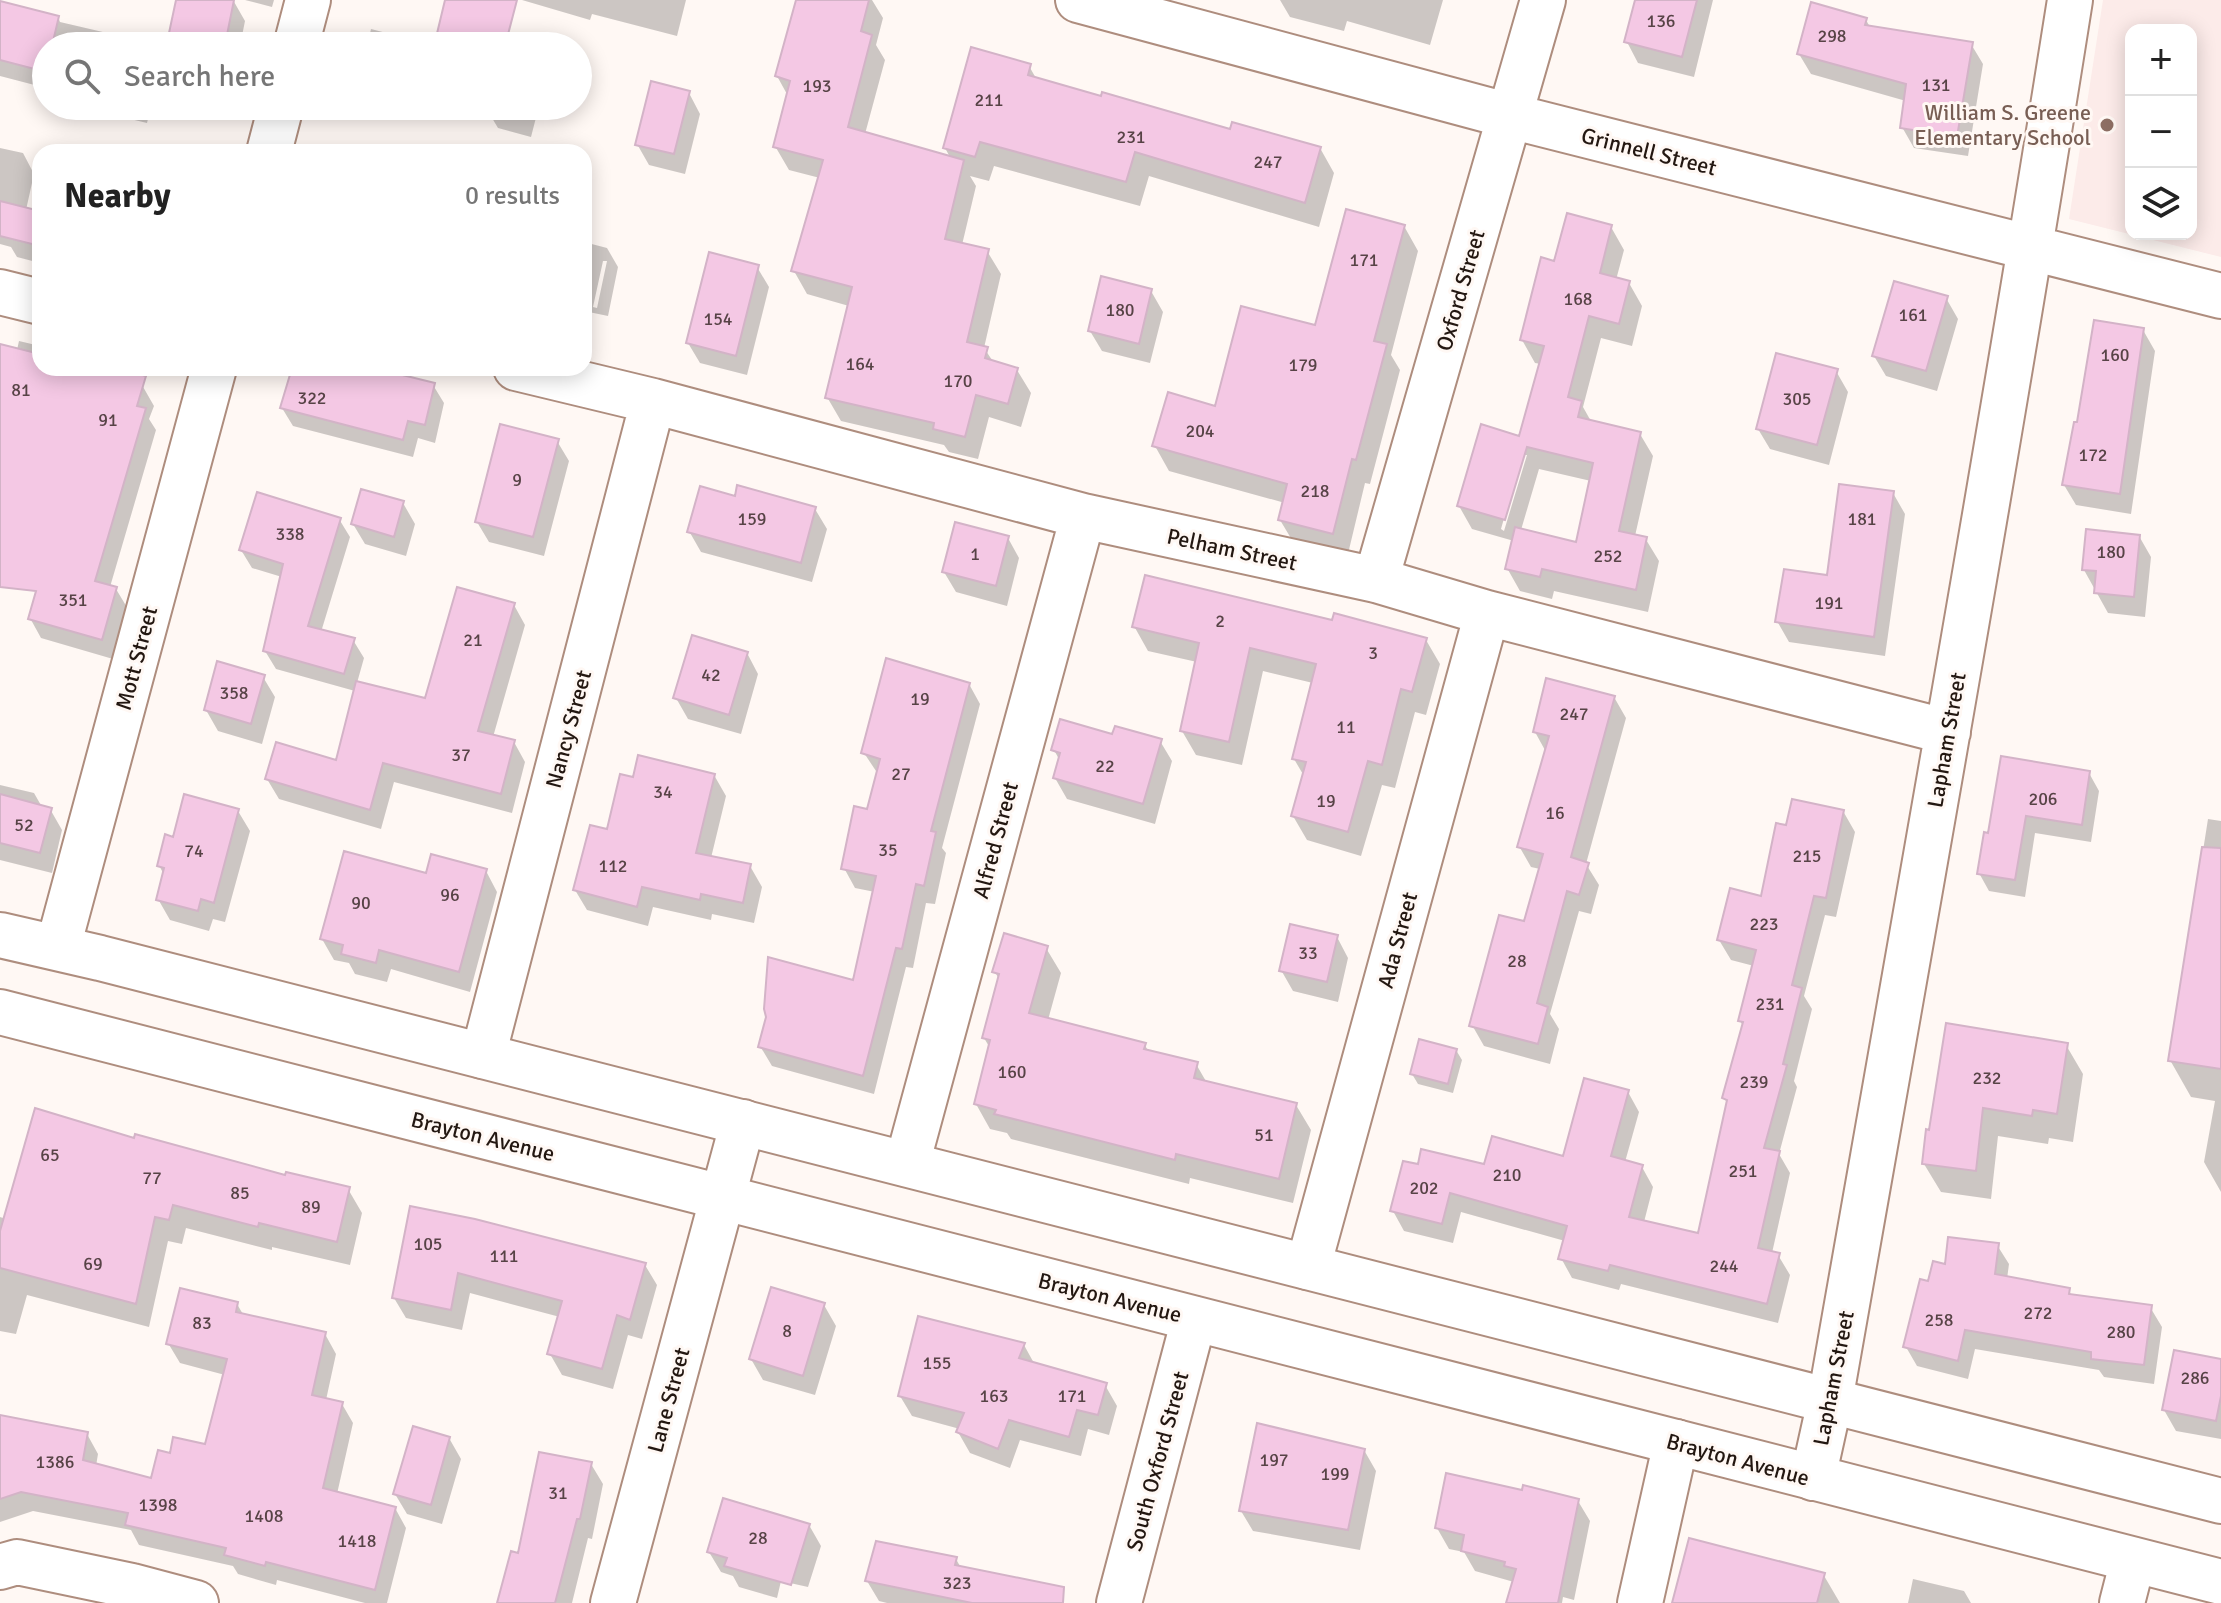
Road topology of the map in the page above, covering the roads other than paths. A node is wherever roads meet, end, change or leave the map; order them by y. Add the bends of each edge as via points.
1 (308, 0) edge
2 (1078, 0) edge
3 (1543, 0) edge
4 (2070, 0) edge
5 (300, 32) edge
6 (1510, 116) junction
7 (277, 120) edge
8 (271, 144) edge
9 (2030, 247) junction
10 (0, 292) edge
11 (2221, 296) edge
12 (32, 300) edge
13 (212, 376) edge
14 (549, 376) edge
15 (653, 401) junction
16 (1083, 516) junction
17 (1376, 580) junction
18 (1487, 613) junction
19 (1948, 732) junction
20 (0, 935) edge
21 (58, 947) junction
22 (0, 1012) edge
23 (483, 1056) junction
24 (743, 1122) junction
25 (907, 1164) junction
26 (723, 1198) junction
27 (1308, 1267) junction
28 (1194, 1319) junction
29 (1830, 1401) junction
30 (1676, 1442) junction
31 (1813, 1478) junction
32 (2221, 1501) edge
33 (2133, 1560) junction
34 (0, 1567) edge
35 (2221, 1582) edge
36 (196, 1603) edge
37 (613, 1603) edge
38 (1119, 1603) edge
39 (1640, 1603) edge
40 (2122, 1603) edge

1 - 5 street
2 - 6 street, Grinnell Street
3 - 6 street, Oxford Street
4 - 9 street, Lapham Street
6 - 9 street, Grinnell Street
6 - 17 street, Oxford Street
7 - 8 street
9 - 11 street, Grinnell Street
9 - 19 street, Lapham Street
10 - 12 street
13 - 21 street, Mott Street
14 - 15 street, Pelham Street
15 - 16 street, Pelham Street
15 - 23 street, Nancy Street
16 - 17 street, Pelham Street
16 - 25 street, Alfred Street
17 - 18 street, Pelham Street
18 - 19 street, Pelham Street
18 - 27 street, Ada Street
19 - 29 street, Lapham Street
20 - 21 street
21 - 23 street
22 - 26 street, Brayton Avenue
23 - 24 street
24 - 25 street
24 - 26 street, Lane Street
25 - 27 street
26 - 28 street, Brayton Avenue
26 - 37 street, Lane Street
27 - 29 street
28 - 30 street, Brayton Avenue
28 - 38 street, South Oxford Street
29 - 31 street, Lapham Street
29 - 32 street
30 - 31 street, Brayton Avenue
30 - 39 street
31 - 33 street, Brayton Avenue
33 - 35 street, Brayton Avenue
33 - 40 street
34 - 36 street via 17,1562

